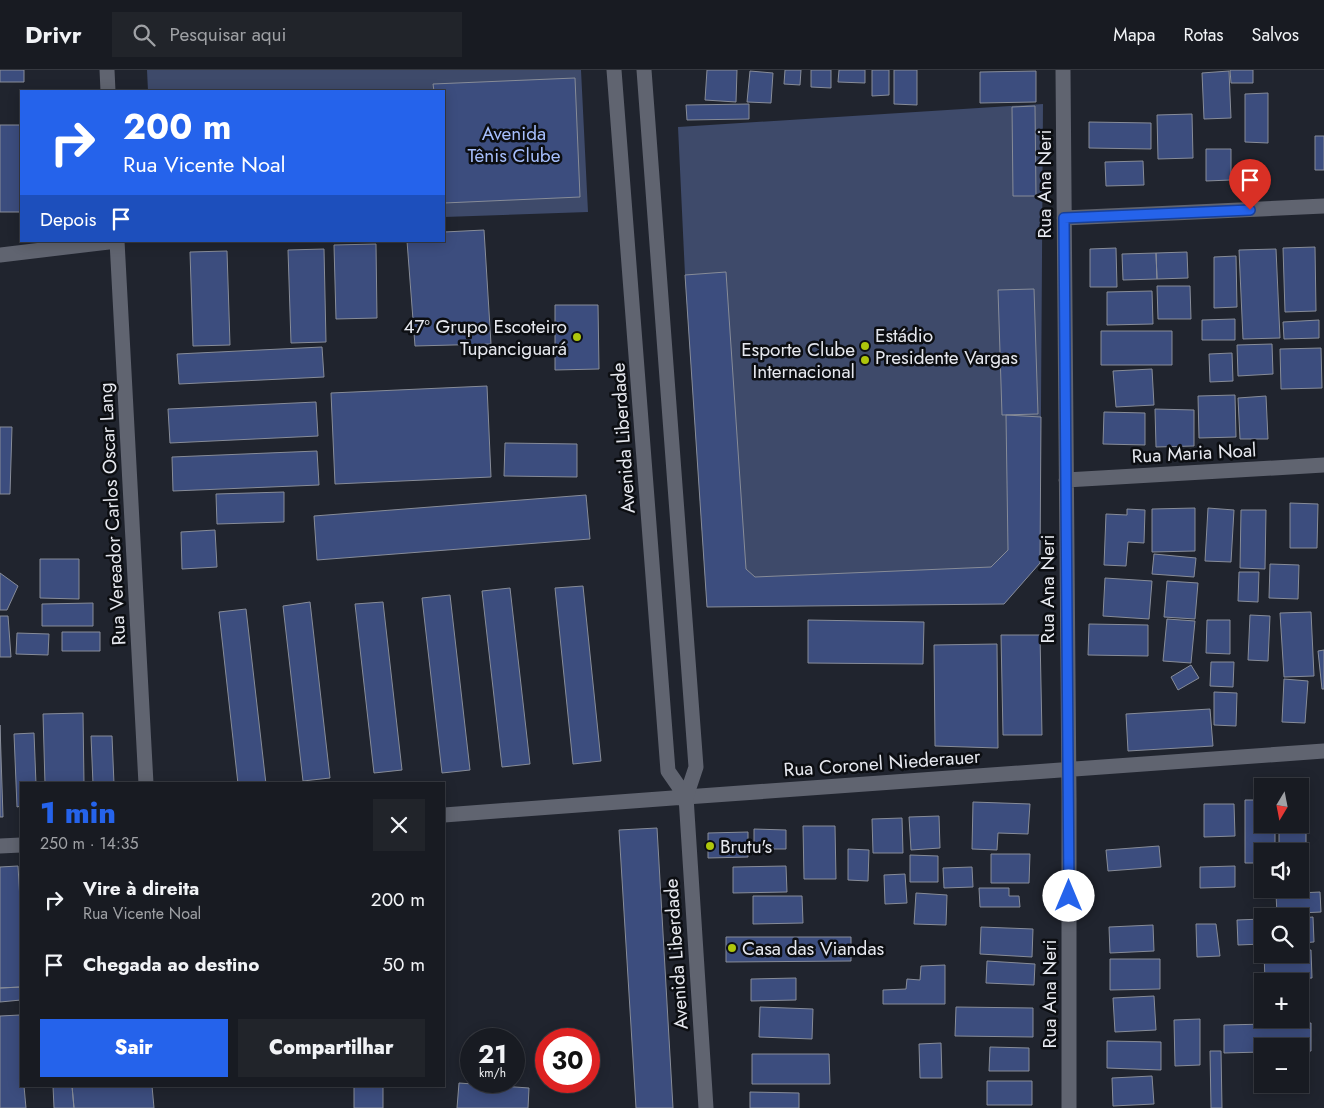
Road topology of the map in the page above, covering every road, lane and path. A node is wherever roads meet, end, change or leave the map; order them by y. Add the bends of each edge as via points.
1 (107, 70) edge
2 (614, 70) edge
3 (644, 70) edge
4 (1063, 70) edge
5 (108, 90) edge
6 (1324, 206) edge
7 (1064, 218) junction
8 (109, 242) edge
9 (117, 242) edge
10 (0, 256) edge
11 (1324, 465) edge
12 (1066, 480) junction
13 (1324, 750) edge
14 (1068, 769) junction
15 (146, 782) edge
16 (686, 797) junction
17 (445, 815) edge
18 (20, 845) edge
19 (0, 846) edge
20 (706, 1108) edge
21 (1069, 1108) edge

1 - 5 street
2 - 16 street, Avenida Liberdade via 668,771
3 - 16 street, Avenida Liberdade via 696,767
4 - 7 street, Rua Ana Neri
6 - 7 street
7 - 12 street, Rua Ana Neri
8 - 10 street
9 - 15 street, Rua Vereador Carlos Oscar Lang
11 - 12 street, Rua Maria Noal
12 - 14 street, Rua Ana Neri
13 - 14 street, Rua Coronel Niederauer
14 - 16 street, Rua Coronel Niederauer
14 - 21 street, Rua Ana Neri
16 - 17 street, Rua Coronel Niederauer
16 - 20 street, Avenida Liberdade
18 - 19 street

